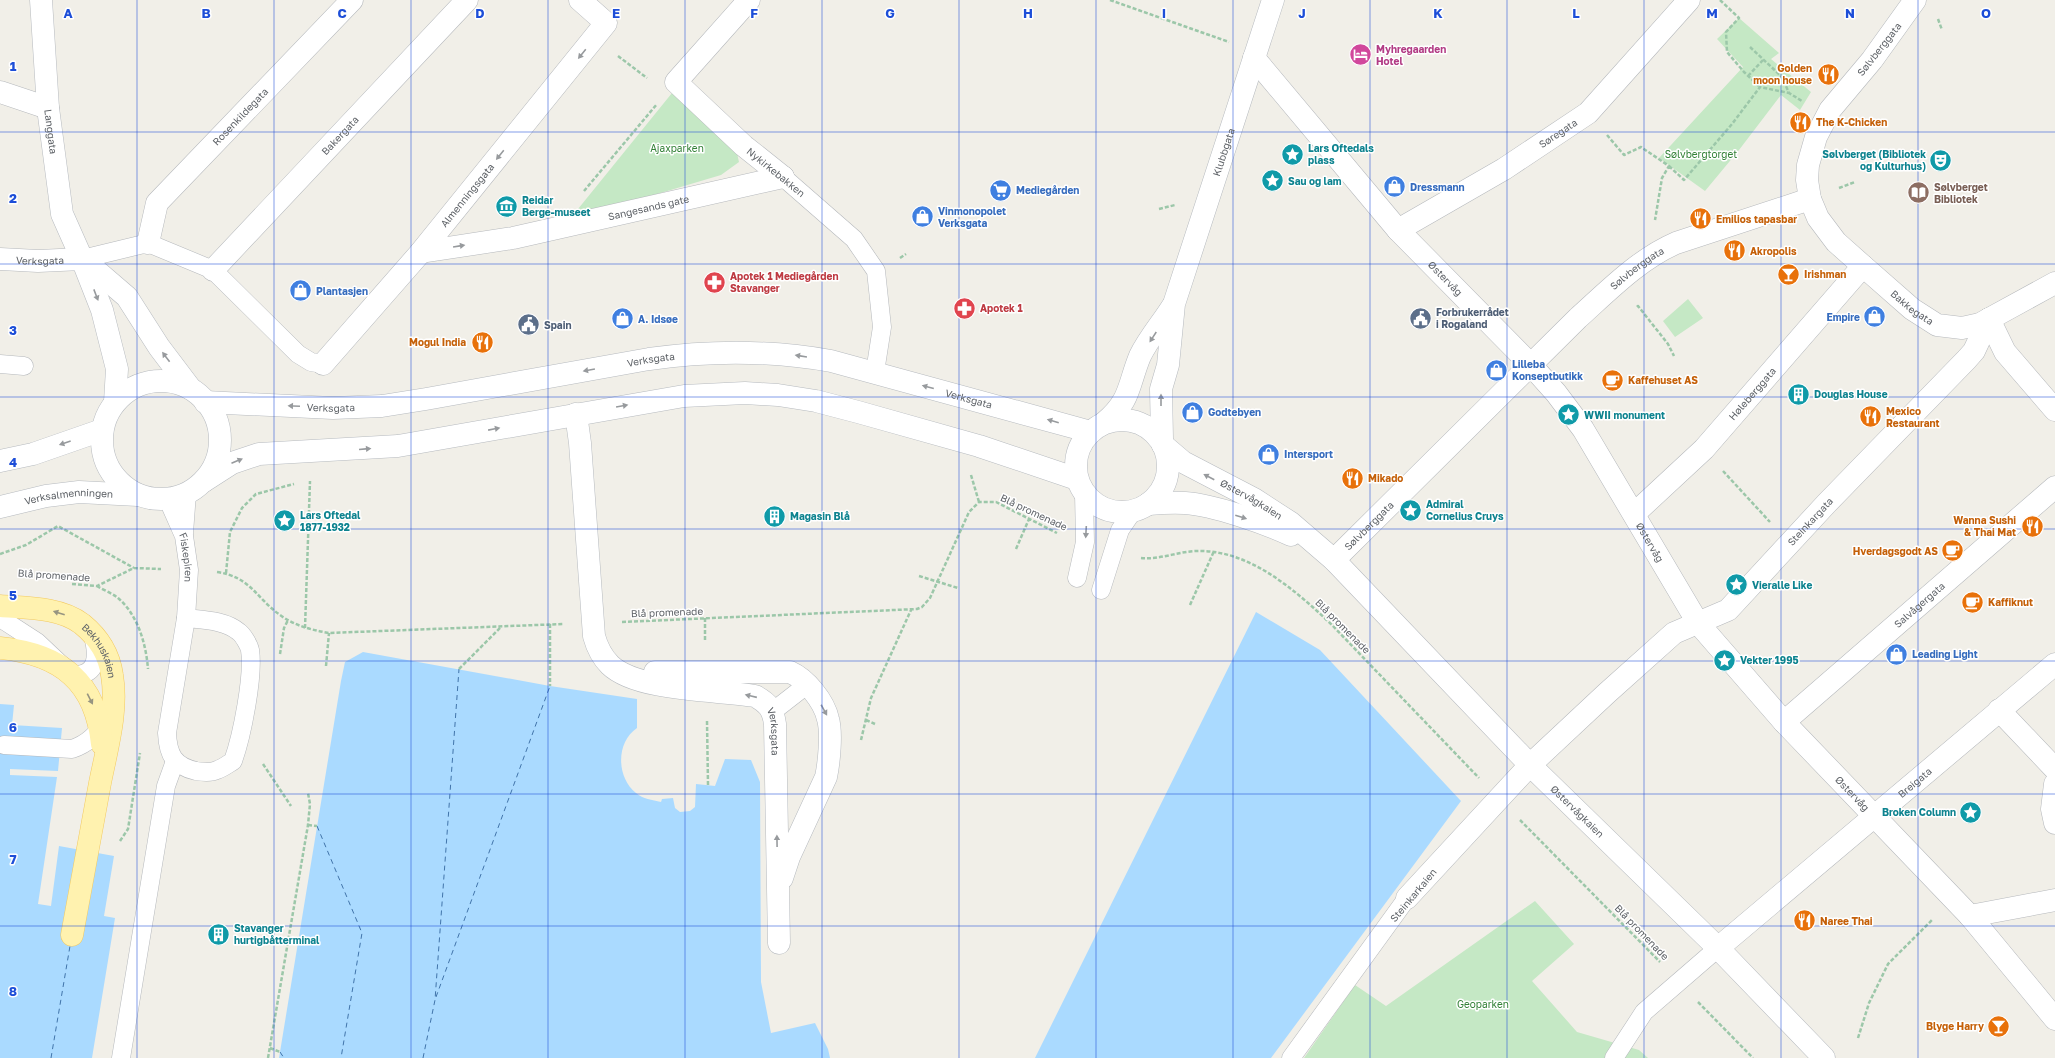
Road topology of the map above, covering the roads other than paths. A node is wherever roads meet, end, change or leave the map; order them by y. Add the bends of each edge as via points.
1 (41, 0) edge
2 (352, 0) edge
3 (467, 0) edge
4 (580, 0) edge
5 (749, 0) edge
6 (1273, 0) edge
7 (1689, 0) edge
8 (1915, 0) edge
9 (1254, 58) junction
10 (0, 92) edge
11 (48, 108) junction
12 (782, 178) junction
13 (1810, 199) junction
14 (1398, 230) junction
15 (148, 243) junction
16 (421, 252) junction
17 (0, 259) edge
18 (82, 259) junction
19 (1863, 266) junction
20 (213, 270) junction
21 (2055, 282) edge
22 (1174, 304) junction
23 (1989, 319) junction
24 (0, 364) edge
25 (323, 364) joint
26 (1531, 365) junction
27 (24, 366) dead end
28 (875, 372) junction
29 (197, 395) junction
30 (115, 402) junction
31 (2055, 410) edge
32 (576, 414) junction
33 (1097, 427) junction
34 (102, 430) junction
35 (1162, 442) junction
36 (0, 461) edge
37 (1081, 486) junction
38 (2055, 487) edge
39 (186, 491) junction
40 (138, 495) junction
41 (0, 508) edge
42 (1140, 508) junction
43 (1634, 514) junction
44 (1334, 560) junction
45 (1077, 578) dead end
46 (1101, 590) dead end
47 (0, 606) edge
48 (0, 618) edge
49 (186, 618) junction
50 (1698, 623) junction
51 (92, 633) junction
52 (0, 648) edge
53 (600, 652) junction
54 (2055, 664) edge
55 (72, 675) junction
56 (808, 684) junction
57 (113, 698) junction
58 (1999, 710) junction
59 (772, 712) junction
60 (1784, 722) junction
61 (100, 729) junction
62 (4, 745) dead end
63 (1551, 746) joint
64 (175, 761) junction
65 (104, 765) junction
66 (1530, 765) junction
67 (2055, 769) edge
68 (2055, 784) edge
69 (1873, 816) junction
70 (2055, 823) edge
71 (778, 894) junction
72 (1407, 898) joint
73 (2055, 900) edge
74 (1970, 916) junction
75 (72, 935) dead end
76 (779, 943) dead end
77 (1718, 948) junction
78 (2055, 1019) edge
79 (121, 1058) edge
80 (1292, 1058) edge
81 (1614, 1058) edge
82 (1824, 1058) edge

1 - 11 street, Langgata
2 - 15 street, Rosenkildegata via 157,203
3 - 20 street, Bakergata
4 -> 16 street, Almenningsgata via 606,23
5 - 12 street, Nykirkebakken via 672,87
6 - 9 street, Klubbgata
7 - 14 street, Søregata via 1588,113 1504,169
8 - 13 street, Sølvberggata via 1872,60 1825,117 1808,165
9 - 14 street, Østervåg
9 - 22 street, Klubbgata
10 - 11 street
11 - 18 street, Langgata via 62,214
16 -> 12 street, Sangesands gate via 513,238
12 - 28 lane, Nykirkebakken via 854,239 876,271 882,327
13 - 19 street, Bakkegata via 1829,235
13 - 26 street, Sølvberggata via 1657,252 1608,291
14 - 26 street, Østervåg
15 - 18 lane, Verksgata
15 - 20 lane
16 - 25 street, Almenningsgata
17 - 18 street, Verksgata
29 -> 18 street, Langgata via 159,347 127,297
18 -> 30 street, Langgata via 102,310 117,368
19 - 23 street, Bakkegata via 1912,309 1938,325 1962,328
19 - 43 street, Høleberggata via 1704,450
20 - 25 lane via 298,354 311,362
21 - 23 street
22 -> 33 street, Klubbgata via 1140,356 1123,404
35 -> 22 street, Klubbgata via 1161,389 1168,365
23 - 31 street via 2005,352
23 - 50 street, Steinkargata via 1974,351 1967,359 1789,543 1728,610
24 - 27 lane
26 - 43 street, Østervåg via 1583,429
26 - 44 street, Sølvberggata
28 -> 29 street, Verksgata via 789,354 710,352 649,359 382,406 332,408
33 -> 28 street, Verksgata
29 - 30 street via 167,382 146,383 131,389
29 - 39 street via 216,419 220,440 217,460
30 - 34 street
32 -> 37 street via 684,396 744,393 778,395 816,401 980,446
39 -> 32 street via 232,463 259,454 398,446
32 - 53 street, Verksgata via 594,636
33 - 35 street via 1119,420 1132,421 1144,425
33 - 37 street via 1082,442 1077,453 1076,466
34 -> 36 street via 33,454
34 - 40 street via 102,451 108,468 121,484
35 - 42 street via 1168,458 1168,472 1164,485 1157,496
44 -> 35 street, Østervågkaien via 1291,523 1254,499 1183,462
37 - 42 street via 1094,503 1106,509 1119,512
37 -> 45 lane via 1085,542
38 - 60 street, Salvågergata
39 - 40 street
39 - 49 lane, Fiskepiren via 184,536 189,570
40 - 41 street, Verksalmenningen via 79,492 46,496
42 -> 44 street, Østervågkaien via 1185,503 1200,505 1255,521 1311,545
42 - 46 lane via 1120,530
43 - 50 street, Østervåg
44 - 66 street, Østervågkaien
51 -> 47 main road, Bekhuskaien via 81,623 53,611
48 - 55 lane via 37,642
49 - 64 lane, Fiskepiren via 167,733 168,747
49 - 64 lane via 220,623 239,632 250,648 251,667 239,744 233,761 216,771 200,772 182,768
50 - 60 street, Østervåg
50 - 63 street, Steinkargata via 1674,633
51 - 55 lane via 96,655 93,666 85,674
51 - 57 main road, Bekhuskaien via 102,645 108,659
52 - 55 main road, Bekhuskaien via 37,654
53 - 56 street via 614,663 631,670 790,672 800,676
59 -> 53 street, Verksgata via 768,703 755,696 640,681 611,666
54 - 58 street, Breigata
55 -> 61 main road, Bekhuskaien via 93,704
56 - 59 lane
56 -> 71 street via 827,713 829,721 828,766 826,777 789,857
57 - 61 lane
57 - 65 main road, Bekhuskaien
58 - 67 street
58 - 69 street, Breigata
71 -> 59 street, Verksgata via 775,724
60 - 69 street, Østervåg
61 - 62 lane via 88,741 72,748
61 - 65 main road, Bekhuskaien
63 - 66 street, Steinkarkaien
64 - 79 lane via 166,786
65 - 75 main road, Bekhuskaien
66 - 72 street, Steinkarkaien
66 - 77 street, Østervågkaien
68 - 70 street via 2052,809
69 - 74 street, Østervåg
69 - 77 street, Breigata
71 - 76 street, Verksgata
72 - 80 lane, Steinkarkaien
73 - 74 street
74 - 78 street, Østervåg
77 - 81 lane via 1644,1012
77 - 82 street, Østervågkaien

